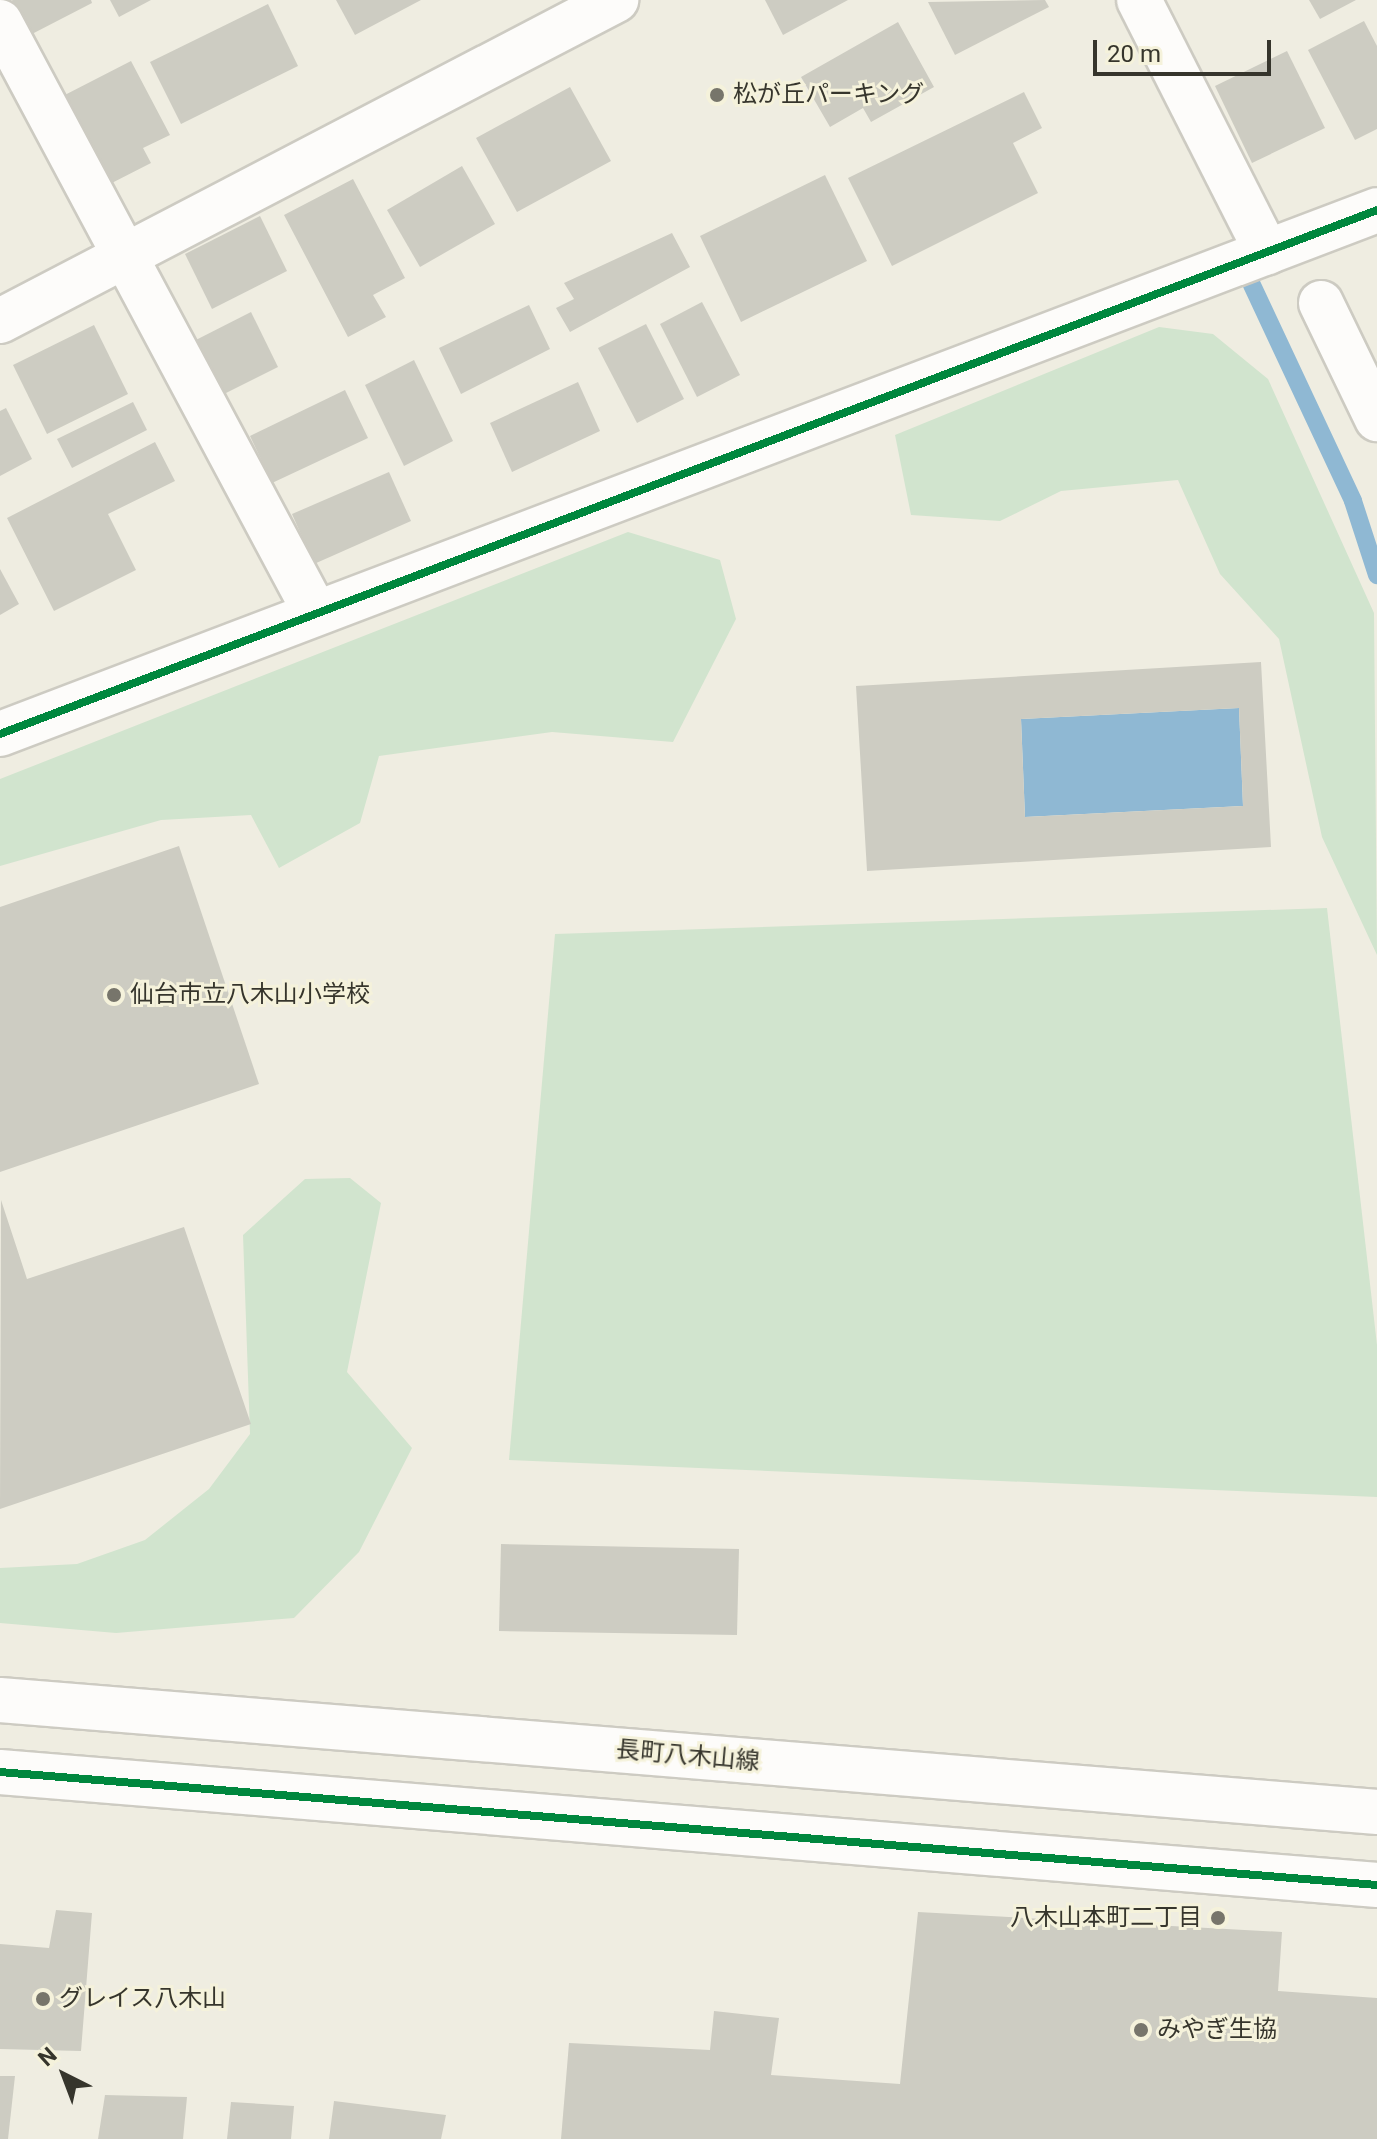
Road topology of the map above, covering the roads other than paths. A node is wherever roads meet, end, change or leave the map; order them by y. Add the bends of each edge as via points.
1 (616, 0) edge
2 (1139, 0) edge
3 (0, 22) edge
4 (1377, 210) edge
5 (1267, 252) junction
6 (122, 257) junction
7 (1321, 303) dead end
8 (0, 321) edge
9 (1377, 419) edge
10 (315, 612) junction
11 (0, 734) edge
12 (0, 1700) edge
13 (0, 1772) edge
14 (1377, 1812) edge
15 (1377, 1885) edge

1 - 6 street
2 - 5 street
3 - 6 street
4 - 5 street
5 - 10 street
6 - 8 street
6 - 10 street
7 - 9 street
10 - 11 street
12 - 14 street, 長町八木山線
13 - 15 street

